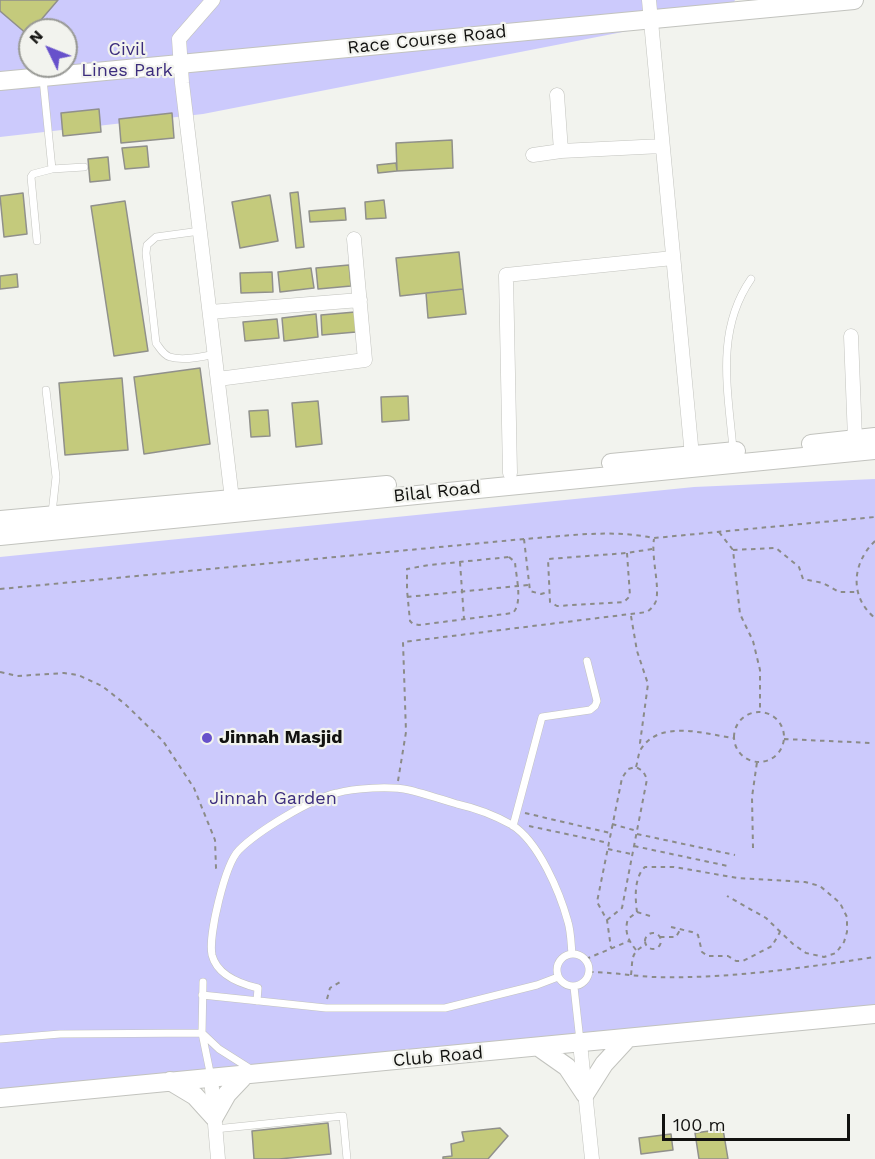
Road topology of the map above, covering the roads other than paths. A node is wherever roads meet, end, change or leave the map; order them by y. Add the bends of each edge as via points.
1 (213, 0) edge
2 (649, 0) edge
3 (854, 0) edge
4 (733, 5) edge
5 (649, 19) junction
6 (181, 64) junction
7 (78, 74) edge
8 (32, 78) edge
9 (43, 78) edge
10 (0, 81) edge
11 (557, 95) dead end
12 (662, 147) junction
13 (561, 151) junction
14 (533, 155) dead end
15 (84, 167) dead end
16 (52, 170) junction
17 (200, 231) junction
18 (354, 240) dead end
19 (37, 241) dead end
20 (673, 258) junction
21 (751, 279) dead end
22 (360, 300) junction
23 (210, 312) junction
24 (852, 336) dead end
25 (215, 354) junction
26 (218, 379) junction
27 (46, 390) dead end
28 (875, 437) edge
29 (855, 439) junction
30 (875, 450) edge
31 (734, 452) junction
32 (692, 456) junction
33 (510, 473) junction
34 (232, 499) junction
35 (52, 516) junction
36 (0, 520) edge
37 (0, 536) edge
38 (587, 661) dead end
39 (514, 824) junction
40 (572, 954) junction
41 (558, 977) junction
42 (203, 982) dead end
43 (574, 987) junction
44 (202, 995) junction
45 (257, 1002) junction
46 (875, 1014) edge
47 (202, 1033) junction
48 (0, 1039) edge
49 (627, 1039) junction
50 (580, 1043) junction
51 (540, 1048) junction
52 (254, 1075) junction
53 (211, 1077) junction
54 (170, 1081) junction
55 (585, 1094) junction
56 (0, 1098) edge
57 (214, 1123) junction
58 (218, 1159) edge
59 (347, 1159) edge
60 (592, 1159) edge

1 - 6 street via 179,39
2 - 5 street
3 - 4 main road, Race Course Road
4 - 5 main road, Race Course Road
5 - 6 main road, Race Course Road
5 - 12 street
6 - 7 main road, Race Course Road
6 - 17 street
8 - 10 main road, Race Course Road
9 - 16 lane
11 - 13 street
12 - 13 street
12 - 20 street
13 - 14 street
15 - 16 lane
16 - 19 lane via 31,177
17 - 23 street
17 - 25 lane via 156,237 147,245 156,343 169,357
18 - 22 street
20 - 32 street
20 - 33 street via 506,275
21 - 31 lane via 733,311 726,350
22 - 23 street
22 - 26 street via 365,360
23 - 25 street
24 - 29 street
25 - 26 street
26 - 34 street
27 - 35 lane via 57,485
28 - 29 main road, Bilal Road
29 - 31 main road, Bilal Road
30 - 37 main road, Bilal Road
31 - 32 main road, Bilal Road
32 - 33 main road, Bilal Road
33 - 34 main road, Bilal Road
34 - 35 main road, Bilal Road
35 - 36 main road, Bilal Road
38 - 39 lane via 595,706 542,717
39 - 40 lane via 546,864 568,923
39 - 45 lane via 406,789 355,789 306,805 237,852 223,883 212,955 226,974 258,988
40 - 41 lane via 559,962
40 - 43 lane via 586,959 590,968 588,977
41 - 43 lane
41 - 45 lane via 445,1008 326,1008
42 - 44 lane
43 - 50 lane
44 - 45 lane
44 - 47 lane
46 - 49 main road, Club Road
47 - 48 lane via 60,1034
47 - 52 lane
47 - 53 lane
49 - 50 main road, Club Road
49 - 55 main road via 604,1064
50 - 51 main road, Club Road
50 - 55 street
51 - 52 main road, Club Road
51 - 55 main road via 567,1067
52 - 53 main road, Club Road
52 - 57 main road via 227,1094
53 - 54 main road, Club Road
53 - 57 street
54 - 56 main road, Club Road
54 - 57 main road via 195,1096
55 - 60 street
57 - 58 street
57 - 59 lane via 343,1116

